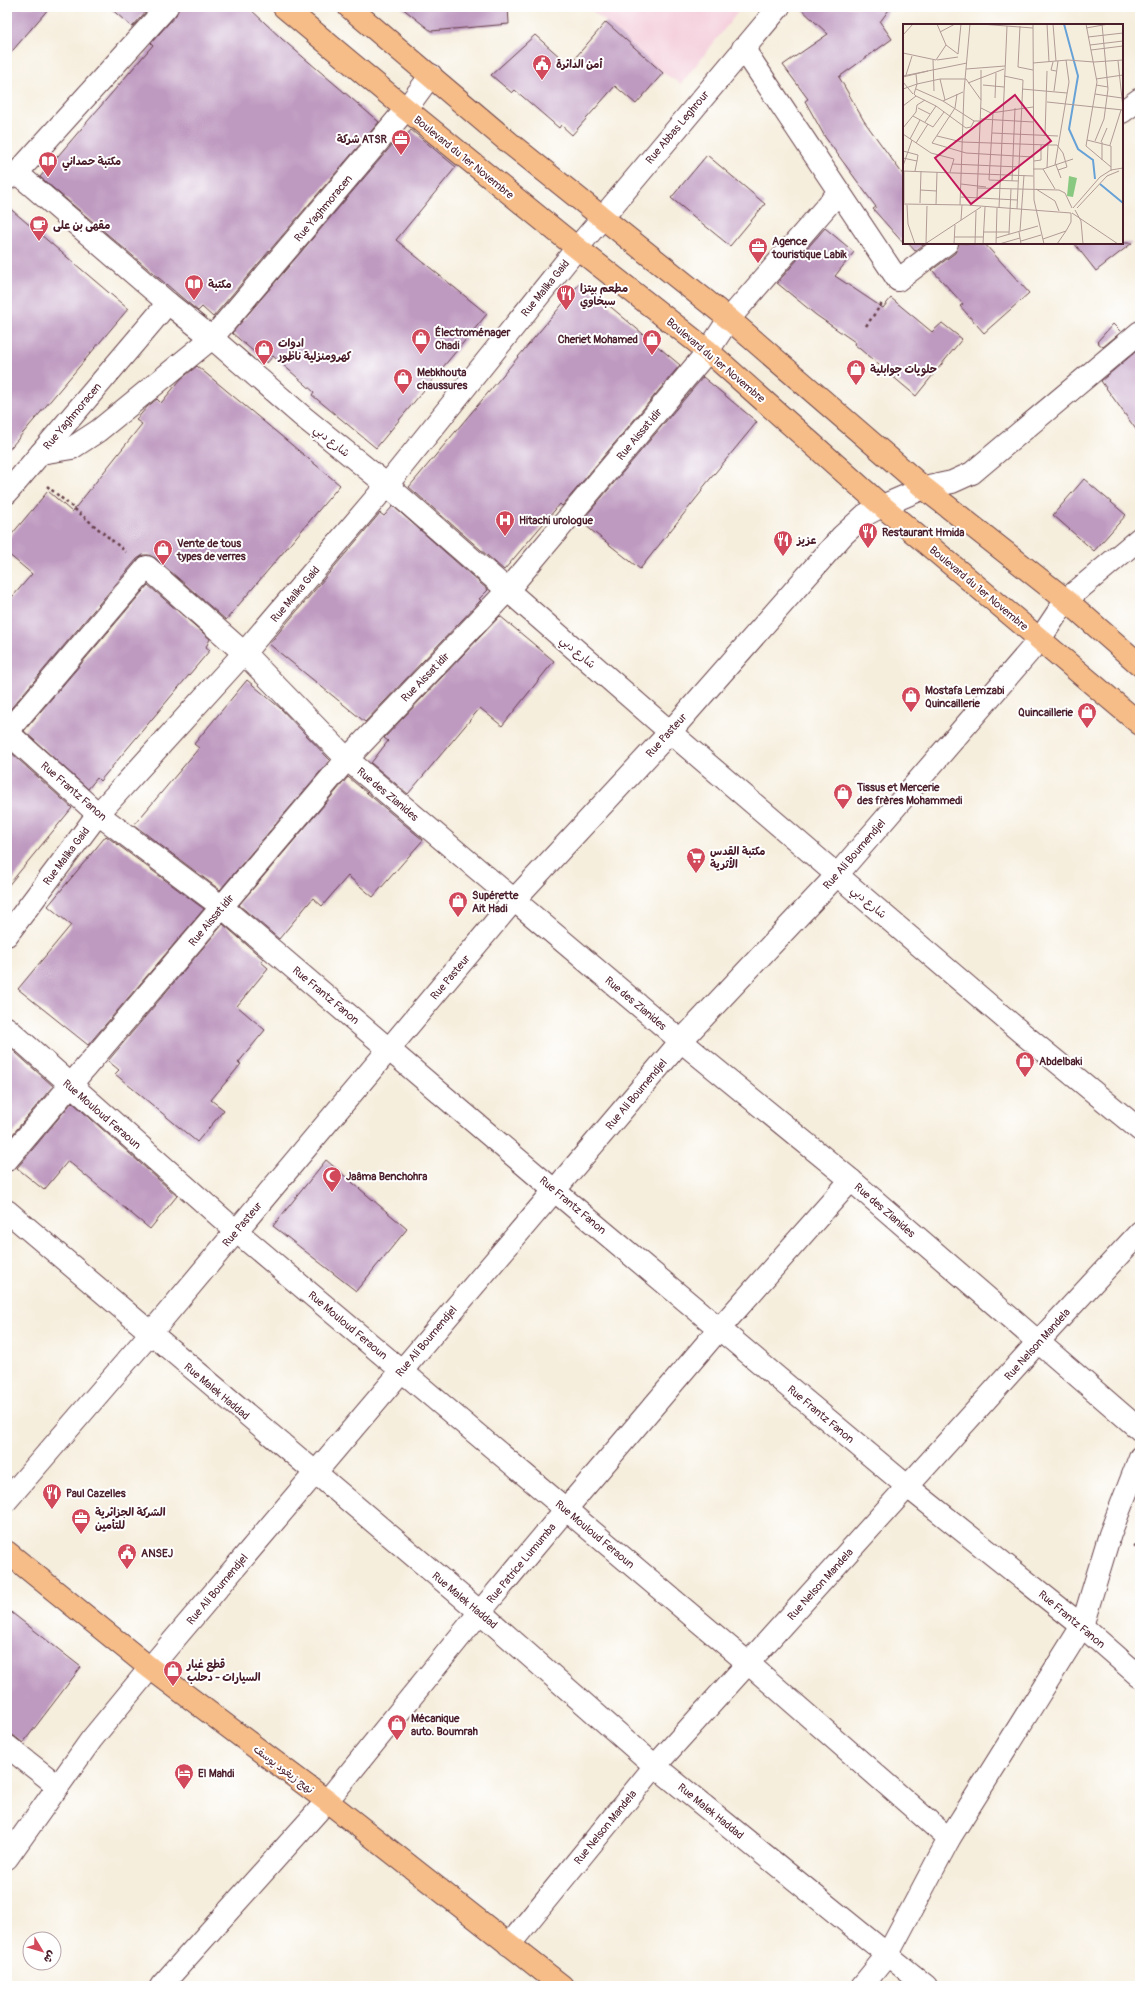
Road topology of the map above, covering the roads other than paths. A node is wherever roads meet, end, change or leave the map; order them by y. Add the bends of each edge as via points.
1 (167, 7) edge
2 (284, 7) edge
3 (349, 7) edge
4 (779, 7) edge
5 (743, 48) junction
6 (431, 75) junction
7 (1140, 99) edge
8 (406, 110) junction
9 (1123, 111) edge
10 (12, 176) edge
11 (839, 192) junction
12 (602, 218) junction
13 (946, 244) edge
14 (577, 248) junction
15 (168, 303) junction
16 (729, 319) junction
17 (1140, 332) edge
18 (212, 338) junction
19 (708, 351) junction
20 (41, 453) junction
21 (387, 485) junction
22 (924, 488) junction
23 (7, 493) edge
24 (882, 506) junction
25 (1140, 538) edge
26 (507, 591) junction
27 (1066, 600) junction
28 (1040, 639) junction
29 (244, 653) junction
30 (1140, 665) edge
31 (1140, 724) edge
32 (7, 732) edge
33 (670, 732) junction
34 (346, 759) junction
35 (98, 814) junction
36 (837, 875) junction
37 (514, 900) junction
38 (222, 907) junction
39 (7, 935) edge
40 (7, 1028) edge
41 (681, 1041) junction
42 (390, 1049) junction
43 (71, 1086) junction
44 (1140, 1130) edge
45 (7, 1160) edge
46 (851, 1180) junction
47 (555, 1191) junction
48 (7, 1211) edge
49 (236, 1231) junction
50 (1140, 1232) edge
51 (719, 1329) junction
52 (150, 1334) junction
53 (1038, 1342) junction
54 (401, 1371) junction
55 (1140, 1430) edge
56 (1140, 1457) edge
57 (314, 1473) junction
58 (908, 1487) junction
59 (7, 1500) edge
60 (566, 1509) junction
61 (7, 1552) edge
62 (480, 1612) junction
63 (1082, 1626) junction
64 (748, 1663) junction
65 (150, 1668) junction
66 (1140, 1677) edge
67 (7, 1746) edge
68 (655, 1766) junction
69 (58, 1786) junction
70 (327, 1802) junction
71 (949, 1839) junction
72 (7, 1858) edge
73 (509, 1945) junction
74 (888, 1954) junction
75 (168, 1984) edge
76 (562, 1986) edge
77 (862, 1986) edge
78 (926, 1986) edge

1 - 10 street
2 - 8 main road, Boulevard du 1er Novembre
3 - 6 main road
4 - 5 street, Rue Abbas Leghrour
5 - 11 street
5 - 12 street, Rue Abbas Leghrour
6 - 8 street, Rue Yaghmoracen
6 - 12 main road
7 - 9 street
8 - 14 main road, Boulevard du 1er Novembre
8 - 18 street, Rue Yaghmoracen
10 - 15 street, شارع دبي
11 - 13 street via 898,280
11 - 16 street, Rue Aissat idir
12 - 14 street, Rue Abbas Leghrour
12 - 16 main road
14 - 19 main road, Boulevard du 1er Novembre
14 - 21 street, Rue Malika Gaid
15 - 18 street, شارع دبي
15 - 20 street, Rue Yaghmoracen
16 - 19 street, Rue Aissat idir
16 - 22 main road
17 - 22 street, Rue Pasteur via 972,473 952,482
18 - 20 street, Rue Yaghmoracen via 98,431 72,448
18 - 21 street, شارع دبي
19 - 24 main road, Boulevard du 1er Novembre
19 - 26 street, Rue Aissat idir
20 - 23 street, Rue Yaghmoracen
21 - 26 street, شارع دبي
21 - 29 street, Rue Malika Gaid
22 - 24 street, Rue Pasteur
22 - 27 main road
24 - 28 main road, Boulevard du 1er Novembre
24 - 33 street, Rue Pasteur via 865,515 842,536
25 - 27 street, Rue Ali Boumendjel
26 - 33 street, شارع دبي
26 - 34 street, Rue Aissat idir
27 - 28 street, Rue Ali Boumendjel
27 - 30 main road
28 - 31 main road, Boulevard du 1er Novembre
28 - 36 street, Rue Ali Boumendjel
29 - 32 street, Rue des Zianides via 147,567
29 - 34 street, Rue des Zianides
29 - 35 street, Rue Malika Gaid
32 - 35 street, Rue Frantz Fanon
33 - 36 street, شارع دبي
33 - 37 street, Rue Pasteur
34 - 37 street, Rue des Zianides
34 - 38 street, Rue Aissat idir
35 - 38 street, Rue Frantz Fanon
35 - 39 street, Rue Malika Gaid
36 - 41 street, Rue Ali Boumendjel
36 - 44 street, شارع دبي
37 - 41 street, Rue des Zianides
37 - 42 street, Rue Pasteur
38 - 42 street, Rue Frantz Fanon
38 - 43 street, Rue Aissat idir
40 - 43 street, Rue Mouloud Feraoun
41 - 46 street, Rue des Zianides
41 - 47 street, Rue Ali Boumendjel
42 - 47 street, Rue Frantz Fanon
42 - 49 street, Rue Pasteur
43 - 45 street, Rue Aissat idir
43 - 49 street, Rue Mouloud Feraoun
46 - 51 street, Rue Patrice Lumumba
46 - 53 street, Rue des Zianides
47 - 51 street, Rue Frantz Fanon
47 - 54 street, Rue Ali Boumendjel
48 - 52 street, Rue Malek Haddad
49 - 52 street, Rue Pasteur
49 - 54 street, Rue Mouloud Feraoun
50 - 53 street, Rue Nelson Mandela
51 - 58 street, Rue Frantz Fanon
51 - 60 street, Rue Patrice Lumumba
52 - 57 street, Rue Malek Haddad
52 - 59 street, Rue Pasteur
53 - 55 street, Rue des Zianides
53 - 58 street, Rue Nelson Mandela
54 - 57 street, Rue Ali Boumendjel
54 - 60 street, Rue Mouloud Feraoun
56 - 63 street via 1110,1534
57 - 62 street, Rue Malek Haddad
57 - 65 street, Rue Ali Boumendjel
58 - 63 street, Rue Frantz Fanon
58 - 64 street, Rue Nelson Mandela
60 - 62 street, Rue Patrice Lumumba
60 - 64 street, Rue Mouloud Feraoun
61 - 65 main road, نهج زيغود يوسف
62 - 68 street, Rue Malek Haddad
62 - 70 street, Rue Patrice Lumumba
63 - 66 street, Rue Frantz Fanon
63 - 71 street
64 - 68 street, Rue Nelson Mandela
64 - 71 street, Rue Mouloud Feraoun
65 - 69 street, Rue Ali Boumendjel via 90,1740
65 - 70 main road, نهج زيغود يوسف
67 - 69 street
68 - 73 street, Rue Nelson Mandela
68 - 74 street, Rue Malek Haddad
69 - 72 street, Rue Ali Boumendjel
70 - 73 main road, نهج زيغود يوسف
70 - 75 street, Rue Patrice Lumumba
71 - 74 street
73 - 76 main road, نهج زيغود يوسف
74 - 77 street
74 - 78 street, Rue Malek Haddad

